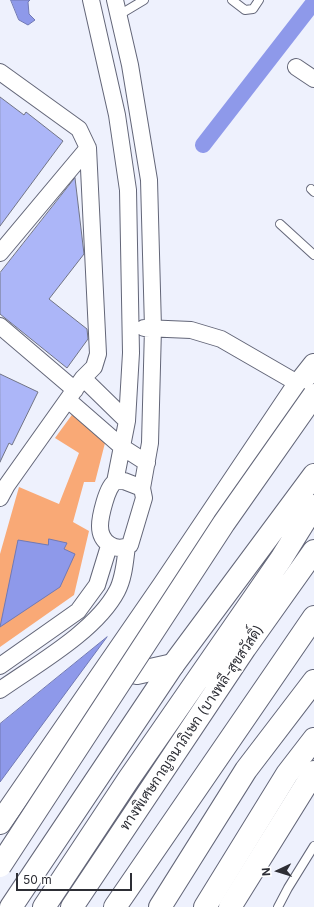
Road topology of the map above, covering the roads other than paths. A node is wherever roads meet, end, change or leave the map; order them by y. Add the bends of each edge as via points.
1 (91, 0) edge
2 (144, 0) edge
3 (232, 0) edge
4 (259, 0) edge
5 (117, 8) edge
6 (296, 67) dead end
7 (0, 72) edge
8 (314, 79) edge
9 (88, 148) junction
10 (280, 224) dead end
11 (0, 253) edge
12 (314, 255) edge
13 (0, 326) edge
14 (131, 327) junction
15 (153, 328) junction
16 (314, 365) edge
17 (75, 389) junction
18 (306, 389) edge
19 (127, 421) junction
20 (122, 447) junction
21 (314, 458) edge
22 (147, 463) junction
23 (314, 475) edge
24 (115, 482) junction
25 (142, 488) junction
26 (0, 498) edge
27 (314, 506) edge
28 (276, 524) junction
29 (109, 546) junction
30 (127, 546) junction
31 (314, 551) edge
32 (314, 617) edge
33 (314, 664) edge
34 (173, 665) junction
35 (0, 666) edge
36 (108, 667) junction
37 (314, 681) edge
38 (0, 690) edge
39 (314, 739) edge
40 (246, 770) junction
41 (314, 772) edge
42 (0, 823) edge
43 (314, 846) edge
44 (0, 866) edge
45 (10, 907) edge
46 (44, 907) edge
47 (72, 907) edge
48 (115, 907) edge
49 (160, 907) edge
50 (205, 907) edge
51 (230, 907) edge
52 (278, 907) edge

1 - 14 street via 117,115 128,190
2 - 5 lane
3 - 4 lane via 245,10 253,9
5 - 15 street via 130,65 149,180
6 - 8 street
7 - 9 street via 79,129
9 - 11 street
9 - 17 street via 98,354 94,367
10 - 12 lane
13 - 17 street
14 - 15 street
14 - 19 street
15 - 18 street via 191,330 221,339
15 - 22 street via 150,443
16 - 18 main road
17 - 19 street
17 - 20 street
17 - 26 street
18 - 36 main road
18 - 44 main road, bridge via 224,523
19 - 20 street
20 - 22 street
20 - 24 street
21 - 28 main road
22 - 25 street
23 - 28 main road
24 - 25 street via 128,482
24 - 29 street via 108,489 99,525 103,539
25 - 30 street via 144,498 132,540
27 - 46 main road via 282,559 128,780
28 - 34 main road
29 - 30 street
29 - 35 street via 97,585 78,611
30 - 38 street via 124,570 117,590 94,623
31 - 47 main road, ทางพิเศษกาญจนาภิเษก (บางพลี-สุขสวัสดิ์) via 245,648
32 - 48 main road
33 - 40 main road
34 - 36 main road via 137,674
34 - 45 main road
36 - 42 main road
37 - 40 main road
39 - 50 main road via 287,774
40 - 49 main road
41 - 51 main road
43 - 52 lane

